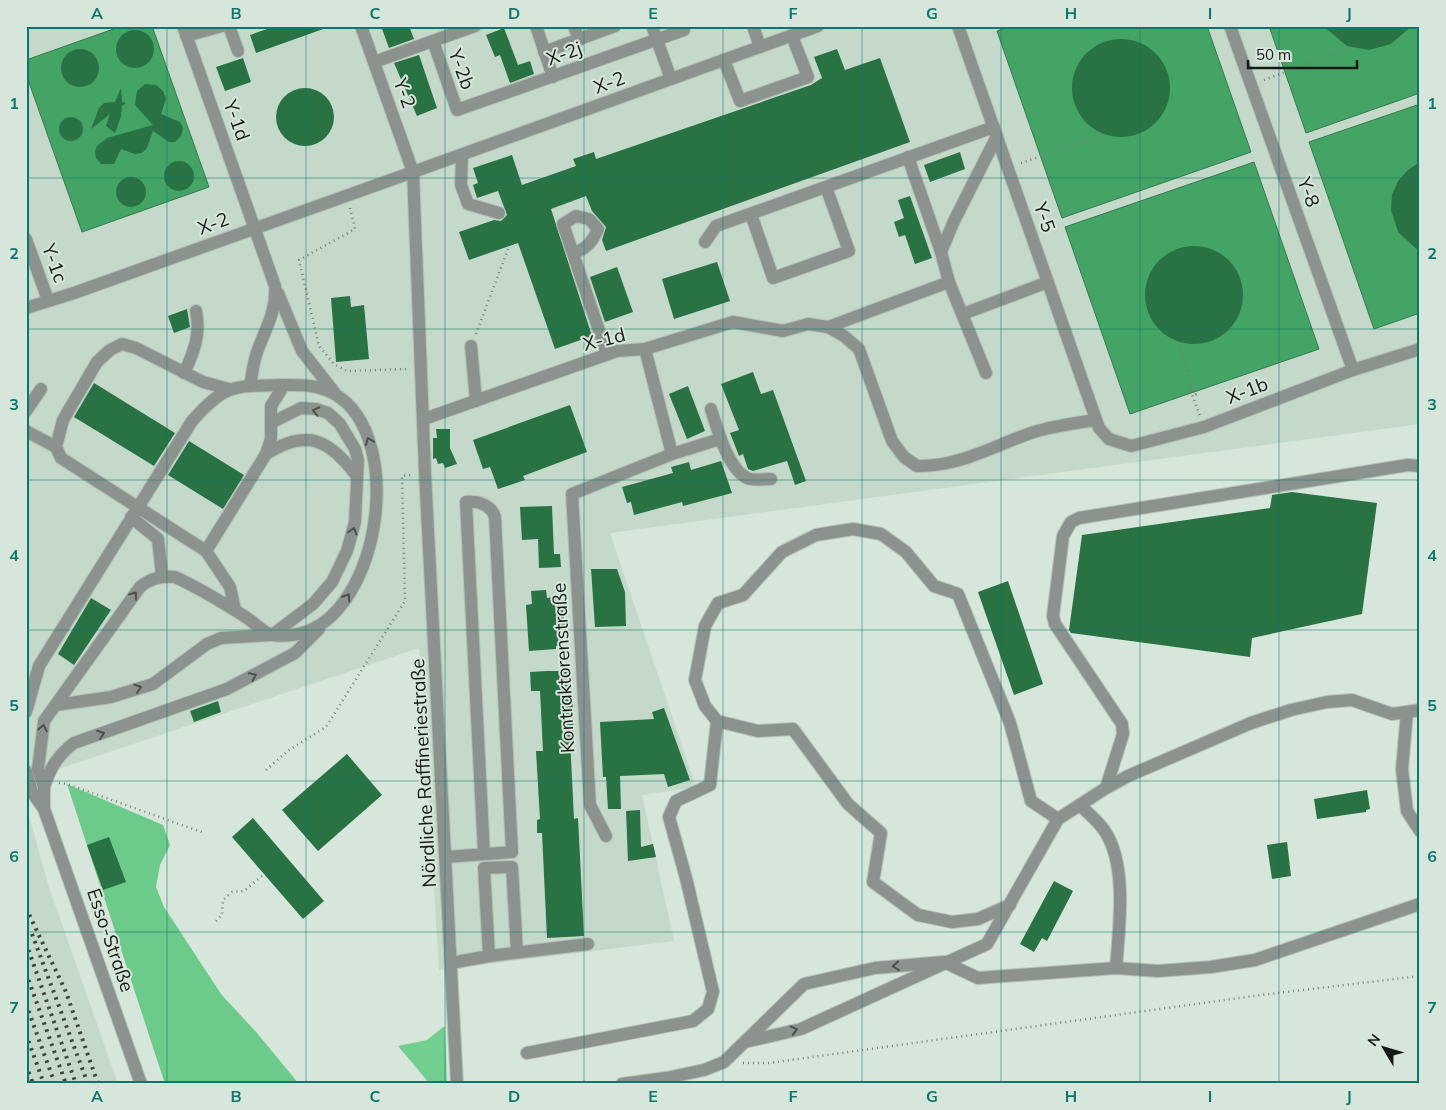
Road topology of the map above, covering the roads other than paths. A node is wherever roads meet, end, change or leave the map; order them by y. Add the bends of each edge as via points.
1 (361, 26) edge
2 (475, 26) edge
3 (536, 26) edge
4 (574, 26) edge
5 (616, 26) edge
6 (652, 26) edge
7 (753, 26) edge
8 (818, 26) edge
9 (958, 26) edge
10 (1230, 26) edge
11 (221, 27) edge
12 (453, 30) edge
13 (684, 30) dead end
14 (184, 31) edge
15 (792, 36) junction
16 (578, 40) junction
17 (656, 40) junction
18 (433, 41) junction
19 (760, 47) junction
20 (238, 51) dead end
21 (544, 52) junction
22 (724, 60) junction
23 (374, 62) junction
24 (553, 76) junction
25 (671, 79) junction
26 (457, 110) joint
27 (995, 132) junction
28 (462, 154) junction
29 (908, 157) junction
30 (413, 172) junction
31 (826, 187) junction
32 (498, 213) dead end
33 (751, 214) junction
34 (256, 228) junction
35 (26, 239) edge
36 (704, 242) dead end
37 (941, 252) junction
38 (573, 253) dead end
39 (950, 282) junction
40 (1048, 282) junction
41 (276, 286) junction
42 (48, 300) junction
43 (26, 308) edge
44 (196, 310) dead end
45 (963, 314) junction
46 (828, 328) junction
47 (470, 346) road end
48 (645, 348) junction
49 (1420, 350) edge
50 (607, 354) junction
51 (1353, 370) junction
52 (184, 373) junction
53 (986, 373) dead end
54 (284, 385) junction
55 (250, 386) junction
56 (41, 389) dead end
57 (229, 389) junction
58 (341, 400) junction
59 (476, 401) junction
60 (711, 409) dead end
61 (26, 411) edge
62 (424, 420) junction
63 (1096, 420) junction
64 (271, 423) junction
65 (26, 430) edge
66 (720, 439) junction
67 (56, 447) junction
68 (266, 454) junction
69 (672, 454) junction
70 (1420, 466) edge
71 (356, 475) junction
72 (771, 479) dead end
73 (135, 511) junction
74 (206, 551) junction
75 (162, 576) junction
76 (235, 610) junction
77 (325, 623) junction
78 (272, 635) junction
79 (56, 705) junction
80 (1414, 711) edge
81 (26, 712) edge
82 (717, 721) junction
83 (27, 775) edge
84 (44, 787) junction
85 (1106, 788) junction
86 (1080, 805) junction
87 (44, 809) junction
88 (1058, 820) junction
89 (1420, 832) edge
90 (606, 836) dead end
91 (484, 854) junction
92 (446, 857) junction
93 (1420, 904) edge
94 (1010, 905) junction
95 (588, 944) dead end
96 (517, 952) junction
97 (489, 956) junction
98 (944, 962) junction
99 (451, 963) junction
100 (1116, 968) junction
101 (747, 1042) junction
102 (527, 1053) dead end
103 (142, 1084) edge
104 (458, 1084) edge
105 (622, 1084) edge

1 - 23 street, Y-2
2 - 12 street
3 - 21 street
4 - 16 street
5 - 16 street
6 - 17 street
7 - 19 street
8 - 15 street, X-2
9 - 27 street, Y-5
10 - 51 street, Y-8
11 - 14 street
11 - 20 street
12 - 18 street
13 - 17 street, X-2j
14 - 34 street, Y-1d
15 - 19 street, X-2
15 - 22 street via 808,76 740,101
16 - 21 street
17 - 24 street, X-2j
17 - 25 street
18 - 23 street
18 - 26 street, Y-2b
19 - 22 street, X-2
21 - 24 street
22 - 25 street, X-2
23 - 30 street, Y-2
24 - 26 street, X-2j
25 - 28 street, X-2
27 - 29 street
27 - 37 street
27 - 40 street, Y-5
28 - 30 street, X-2
28 - 32 street via 461,185 468,204
29 - 31 street
29 - 37 street
30 - 34 street, X-2
30 - 62 street
31 - 33 street
31 - 33 street via 849,251 773,278
33 - 36 street via 716,226
34 - 41 street, Y-1d
34 - 42 street, X-2
35 - 42 street, Y-1c
37 - 39 street
38 - 50 street
39 - 45 street
39 - 46 street
40 - 45 street
40 - 63 street, Y-5
41 - 55 street via 274,310 256,353
41 - 58 street, Y-1d via 302,351
42 - 43 street, X-2
44 - 52 street via 199,325 197,342
45 - 53 street
46 - 48 street via 808,324 784,331 733,322
46 - 63 street via 859,349 892,441 916,466 949,464 1031,433
47 - 59 street
48 - 50 street, X-1d
48 - 69 street, X-1d
49 - 51 street, X-1b
50 - 59 street, X-1d
51 - 63 street, X-1b via 1204,427 1131,446 1109,439
52 - 57 street
52 - 67 street via 136,348 122,344 110,350 97,362 63,420
54 - 55 street
54 - 58 street via 314,386 328,390
54 - 64 street via 271,406
55 - 57 street
56 - 61 street
57 - 73 street via 211,400 192,421
77 -> 58 street, Y-1d via 345,602 361,571 376,508 372,446 358,420
59 - 62 street, X-1d
60 - 66 street
62 - 92 street, Nördliche Raffineriestraße
64 - 68 street via 271,439
71 -> 64 street via 358,460 355,449 340,424 328,413 301,408
65 - 67 street
66 - 69 street
66 - 72 street via 740,474 749,480
67 - 73 street via 61,458
68 - 71 street via 293,440 308,438 343,458
68 - 74 street
69 - 90 street, Kontraktorenstraße via 572,494 590,805
70 - 85 street via 1408,465 1079,518 1071,522 1063,536 1053,616 1055,624 1122,724 1123,734
78 -> 71 street via 314,604 332,582 347,551 355,522
73 - 74 street
73 - 75 street via 158,540
73 - 81 street via 39,666
74 - 76 street via 230,588
75 - 76 street via 185,581
79 -> 75 street via 140,587
76 - 78 street
77 - 78 street via 308,632
84 -> 77 street, Y-1d via 53,764 74,743 227,689 294,653
79 -> 78 street via 111,697 153,684 213,640
84 -> 79 street via 38,769 42,730 44,721
80 - 85 street via 1384,713 1352,700 1291,710 1205,741
80 - 89 street via 1402,769 1407,811
82 - 88 street via 704,706 695,680 705,626 718,603 743,595 782,552 816,535 853,529 881,534 906,552 934,586 958,594 1010,723 1031,801
82 - 94 street via 758,731 793,729 848,804 880,833 873,882 918,915 952,922 978,919
82 - 102 street via 710,784 676,801 669,817 713,992 708,1009 693,1021
83 - 87 street, Esso-Straße via 32,792
84 - 87 street, Esso-Straße
85 - 86 street
86 - 88 street
86 - 100 street via 1104,831 1117,861 1119,920
87 - 103 street, Esso-Straße
88 - 94 street
91 - 91 street via 512,852 495,517 489,507 466,502
91 - 92 street
92 - 99 street, Nördliche Raffineriestraße
93 - 100 street via 1255,960 1158,971
94 - 98 street via 987,944
95 - 96 street
96 - 97 street
96 - 97 street via 512,867 484,868
97 - 99 street
98 - 100 street via 978,978
101 -> 98 street via 801,1029
98 -> 101 street via 875,968 804,984
99 - 104 street, Nördliche Raffineriestraße
101 - 105 street via 724,1062 704,1070

